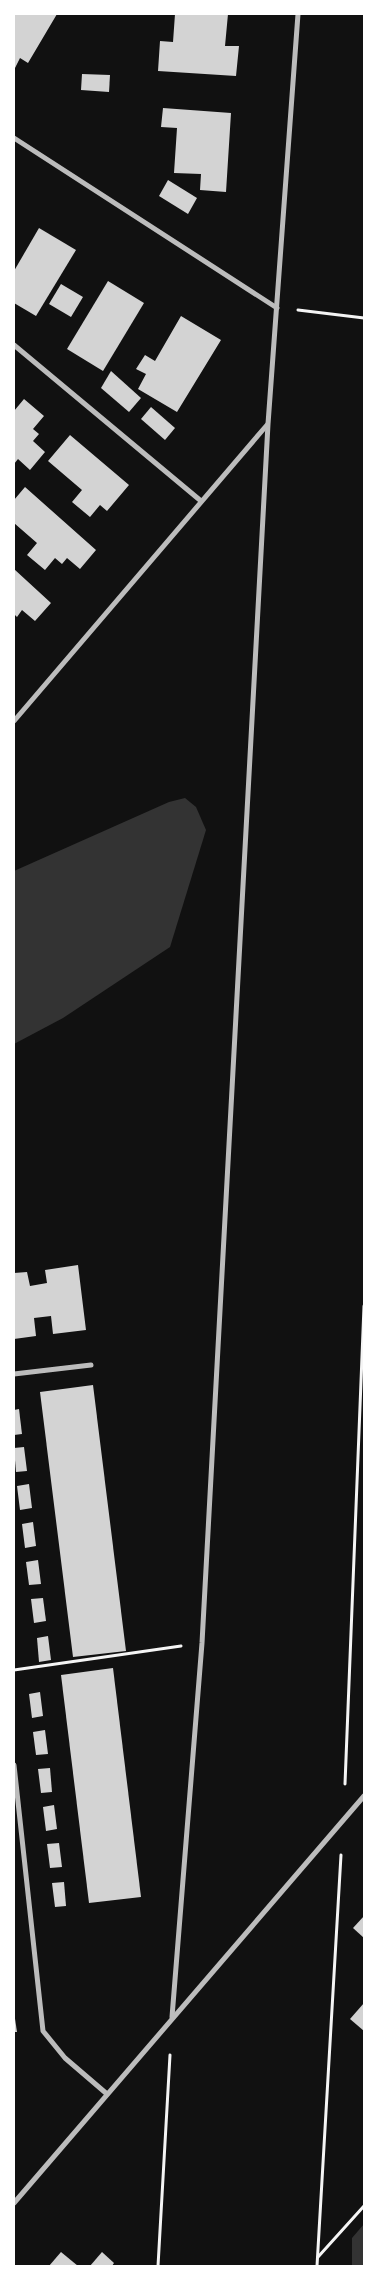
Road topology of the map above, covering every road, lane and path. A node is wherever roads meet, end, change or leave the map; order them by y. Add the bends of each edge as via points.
1 (298, 14) edge
2 (14, 138) edge
3 (277, 308) junction
4 (364, 318) edge
5 (14, 345) edge
6 (268, 424) junction
7 (201, 501) junction
8 (14, 721) edge
9 (91, 1365) dead end
10 (14, 1374) edge
11 (202, 1642) junction
12 (14, 1670) edge
13 (14, 1765) edge
14 (364, 1796) edge
15 (172, 2017) junction
16 (107, 2094) junction
17 (14, 2203) edge
18 (364, 2206) edge
19 (318, 2258) dead end
20 (158, 2266) edge

1 - 3 street
2 - 3 street
3 - 4 path
3 - 6 street
5 - 7 street
6 - 7 street
6 - 11 street
7 - 8 street
9 - 10 street
11 - 12 path
11 - 15 street
13 - 16 street via 43,2031 65,2058
14 - 15 street
15 - 16 street
15 - 20 path
16 - 17 street
18 - 19 path

